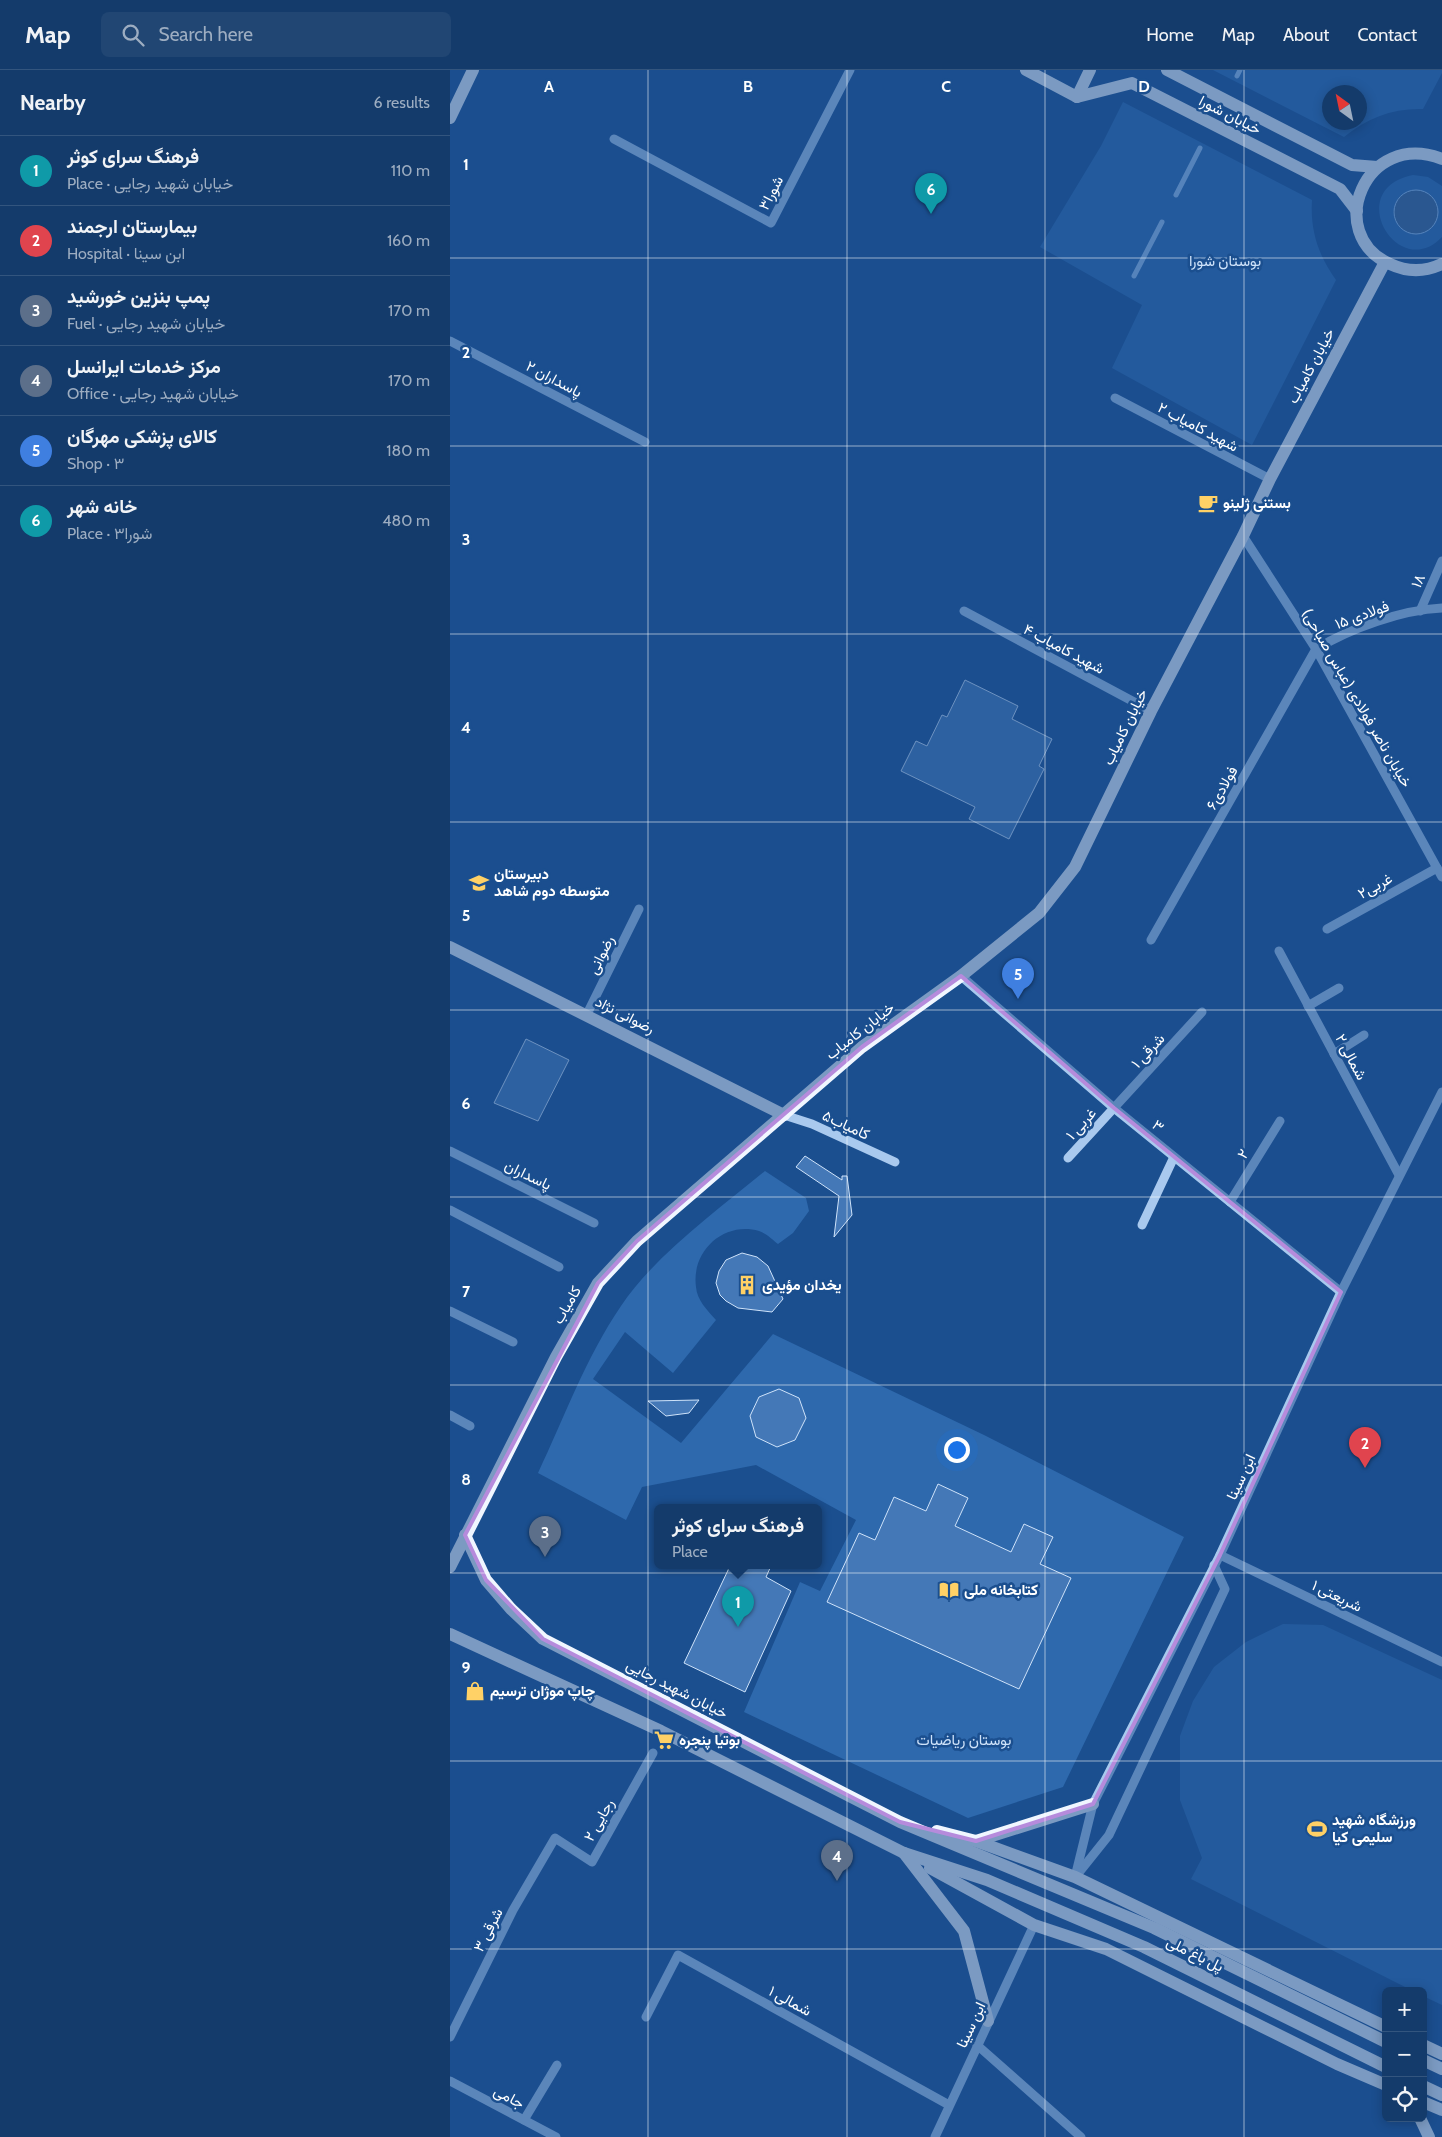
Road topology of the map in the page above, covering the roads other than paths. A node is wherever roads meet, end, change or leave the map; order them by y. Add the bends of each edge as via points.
1 (473, 70) edge
2 (850, 70) edge
3 (1026, 70) edge
4 (1090, 70) edge
5 (1167, 70) edge
6 (1077, 97) junction
7 (450, 118) edge
8 (614, 139) dead end
9 (1442, 159) edge
10 (1377, 168) junction
11 (1357, 211) junction
12 (1385, 262) junction
13 (1442, 264) edge
14 (450, 341) edge
15 (1115, 398) dead end
16 (645, 442) dead end
17 (1270, 479) junction
18 (1243, 536) junction
19 (1442, 562) edge
20 (1442, 608) edge
21 (964, 611) dead end
22 (1420, 611) junction
23 (1316, 649) junction
24 (1151, 711) junction
25 (1437, 868) junction
26 (1442, 877) edge
27 (639, 909) dead end
28 (1327, 929) dead end
29 (1151, 940) dead end
30 (450, 947) edge
31 (1278, 951) dead end
32 (961, 976) junction
33 (1339, 988) dead end
34 (1308, 1006) junction
35 (1202, 1012) dead end
36 (587, 1014) junction
37 (1364, 1035) dead end
38 (1334, 1054) junction
39 (1442, 1092) edge
40 (1114, 1108) junction
41 (784, 1115) junction
42 (1280, 1121) dead end
43 (450, 1152) edge
44 (1174, 1157) junction
45 (1068, 1158) dead end
46 (894, 1162) dead end
47 (1399, 1175) junction
48 (1230, 1202) junction
49 (450, 1210) edge
50 (594, 1223) dead end
51 (1142, 1225) dead end
52 (559, 1267) dead end
53 (1341, 1292) junction
54 (450, 1311) edge
55 (513, 1342) dead end
56 (450, 1415) edge
57 (470, 1426) dead end
58 (465, 1535) junction
59 (1220, 1555) junction
60 (1214, 1565) junction
61 (450, 1567) edge
62 (450, 1634) edge
63 (1442, 1662) edge
64 (653, 1753) dead end
65 (1093, 1804) junction
66 (900, 1822) junction
67 (555, 1838) joint
68 (976, 1841) junction
69 (904, 1853) junction
70 (996, 1863) joint
71 (1075, 1877) junction
72 (1034, 1925) junction
73 (646, 2017) dead end
74 (988, 2022) junction
75 (1382, 2025) edge
76 (450, 2037) edge
77 (1382, 2040) edge
78 (977, 2046) junction
79 (1427, 2047) edge
80 (1442, 2054) edge
81 (1427, 2062) edge
82 (1382, 2064) edge
83 (557, 2065) dead end
84 (1442, 2069) edge
85 (450, 2081) edge
86 (1382, 2084) edge
87 (1427, 2088) edge
88 (1442, 2095) edge
89 (1427, 2104) edge
90 (949, 2105) junction
91 (1442, 2110) edge
92 (524, 2120) junction
93 (1422, 2122) edge
94 (556, 2137) edge
95 (935, 2137) edge
96 (1081, 2137) edge
97 (1429, 2137) edge

1 - 7 main road
2 - 8 street, شورا۳ via 771,223
3 - 6 main road
4 - 6 main road
5 - 10 main road, خیابان شورا via 1352,165
6 - 11 main road, خیابان شورا via 1132,83 1340,190
9 - 10 main road via 1409,153 1387,160
10 - 11 main road via 1362,187
11 - 12 main road via 1361,235 1375,255
12 - 13 main road via 1421,270
12 - 17 main road, خیابان کامیاب
14 - 16 street, پاسداران ۲
15 - 17 street, شهید کامیاب ۲
17 - 18 main road, خیابان کامیاب
18 - 23 street, خیابان ناصر فولادی (عباس صباحی)
18 - 24 main road, خیابان کامیاب
19 - 22 street, ۱۸
20 - 22 street, فولادی ۱۵
21 - 24 street, شهید کامیاب ۴
22 - 23 street, فولادی ۱۵ via 1390,617
23 - 25 street, خیابان ناصر فولادی (عباس صباحی)
23 - 29 street, فولادی۶
24 - 32 main road, خیابان کامیاب via 1075,866 1039,913
25 - 26 street, خیابان ناصر فولادی (عباس صباحی)
25 - 28 street, غربی۲
27 - 36 street, رضوانی
30 - 36 main road, رضوانی نژاد
31 - 34 street, ۲ شمالی
32 - 40 street, ۳
32 - 41 main road, خیابان کامیاب via 862,1047
33 - 34 street
34 - 38 street, ۲ شمالی
35 - 40 street, ۱ شرقی
36 - 41 main road, رضوانی نژاد
37 - 38 street
38 - 47 street, ۲ شمالی
39 - 47 street, ابن سینا
40 - 44 street, ۳
40 - 45 street, ۱ غربی
41 - 46 street, کامیاب۵ via 812,1124
41 - 58 main road, کامیاب via 637,1241 598,1284 556,1357
42 - 48 street, ۲
43 - 50 street, پاسداران
44 - 48 street, ۳
44 - 51 street
47 - 53 street, ابن سینا
48 - 53 street, ۳
49 - 52 street
53 - 59 street, ابن سینا
54 - 55 street
56 - 57 street
58 - 61 main road, کامیاب
58 - 66 main road, خیابان شهید رجایی via 486,1580 543,1639
59 - 60 street, ابن سینا
59 - 63 street, شریعتی ۱
60 - 65 street, ابن سینا
60 - 71 street via 1226,1589 1109,1835
62 - 69 main road via 661,1731
64 - 67 street, رجایی ۲ via 592,1862
65 - 68 main road
65 - 71 street, ابن سینا
66 - 68 main road
66 - 70 main road, خیابان شهید رجایی
67 - 76 street, شرقی ۳ via 513,1910
68 - 71 main road
69 - 72 main road
69 - 74 main road via 964,1931
69 - 82 main road, پل باغ ملی via 987,1880 1144,1947
70 - 77 main road, پل باغ ملی via 1154,1928
71 - 75 main road
72 - 74 street, ابن سینا
72 - 86 main road via 1106,1950
73 - 90 street, شمالی ۱ via 678,1954
74 - 78 street, ابن سینا
78 - 90 street, ابن سینا
78 - 96 street
79 - 80 main road
81 - 84 main road
83 - 92 street
85 - 92 street, جامی
87 - 88 main road
89 - 91 main road
90 - 95 street, ابن سینا
92 - 94 street, جامی
93 - 97 main road

